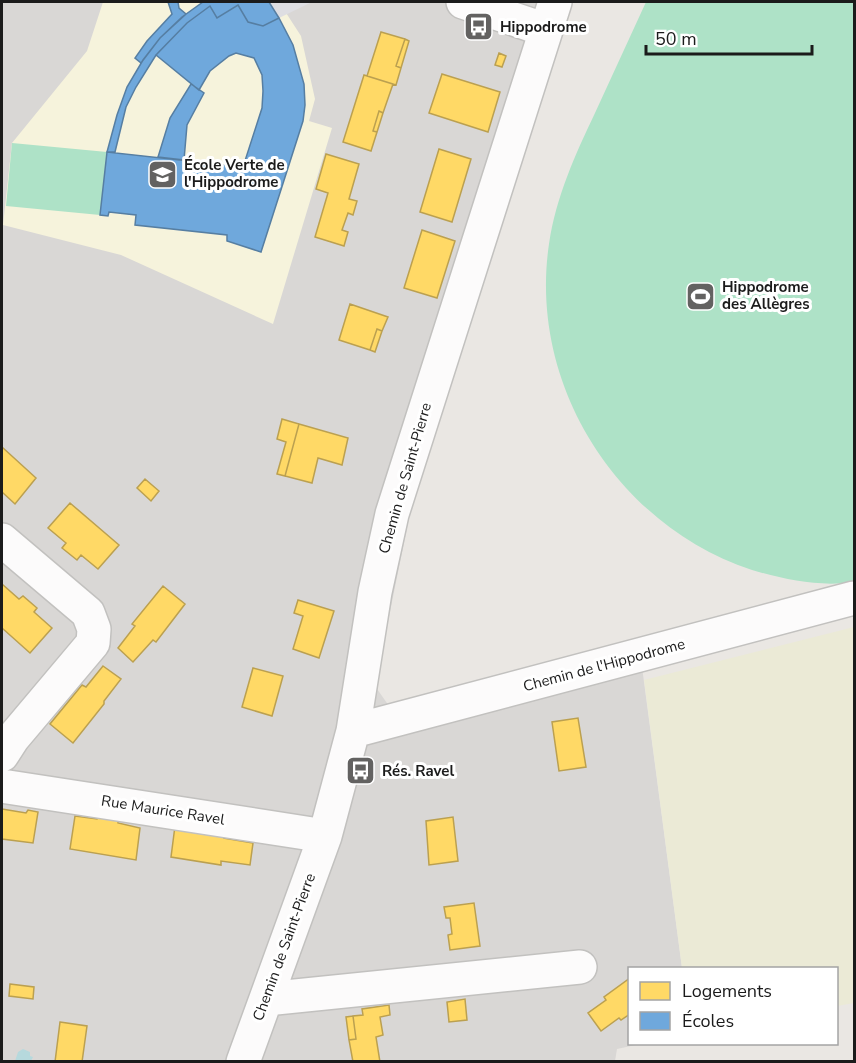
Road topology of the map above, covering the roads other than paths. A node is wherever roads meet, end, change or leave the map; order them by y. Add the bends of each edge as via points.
1 (463, 2) edge
2 (550, 16) edge
3 (2, 540) edge
4 (855, 598) edge
5 (353, 731) junction
6 (2, 755) edge
7 (2, 786) edge
8 (325, 836) junction
9 (580, 968) dead end
10 (266, 999) junction
11 (243, 1062) edge

1 - 2 street
2 - 5 street, Chemin de Saint-Pierre via 392,514
3 - 6 street via 88,613 94,630 93,643
4 - 5 street, Chemin de l'Hippodrome
5 - 8 street, Chemin de Saint-Pierre
7 - 8 street, Rue Maurice Ravel
8 - 10 street, Chemin de Saint-Pierre
9 - 10 street
10 - 11 street, Chemin de Saint-Pierre

